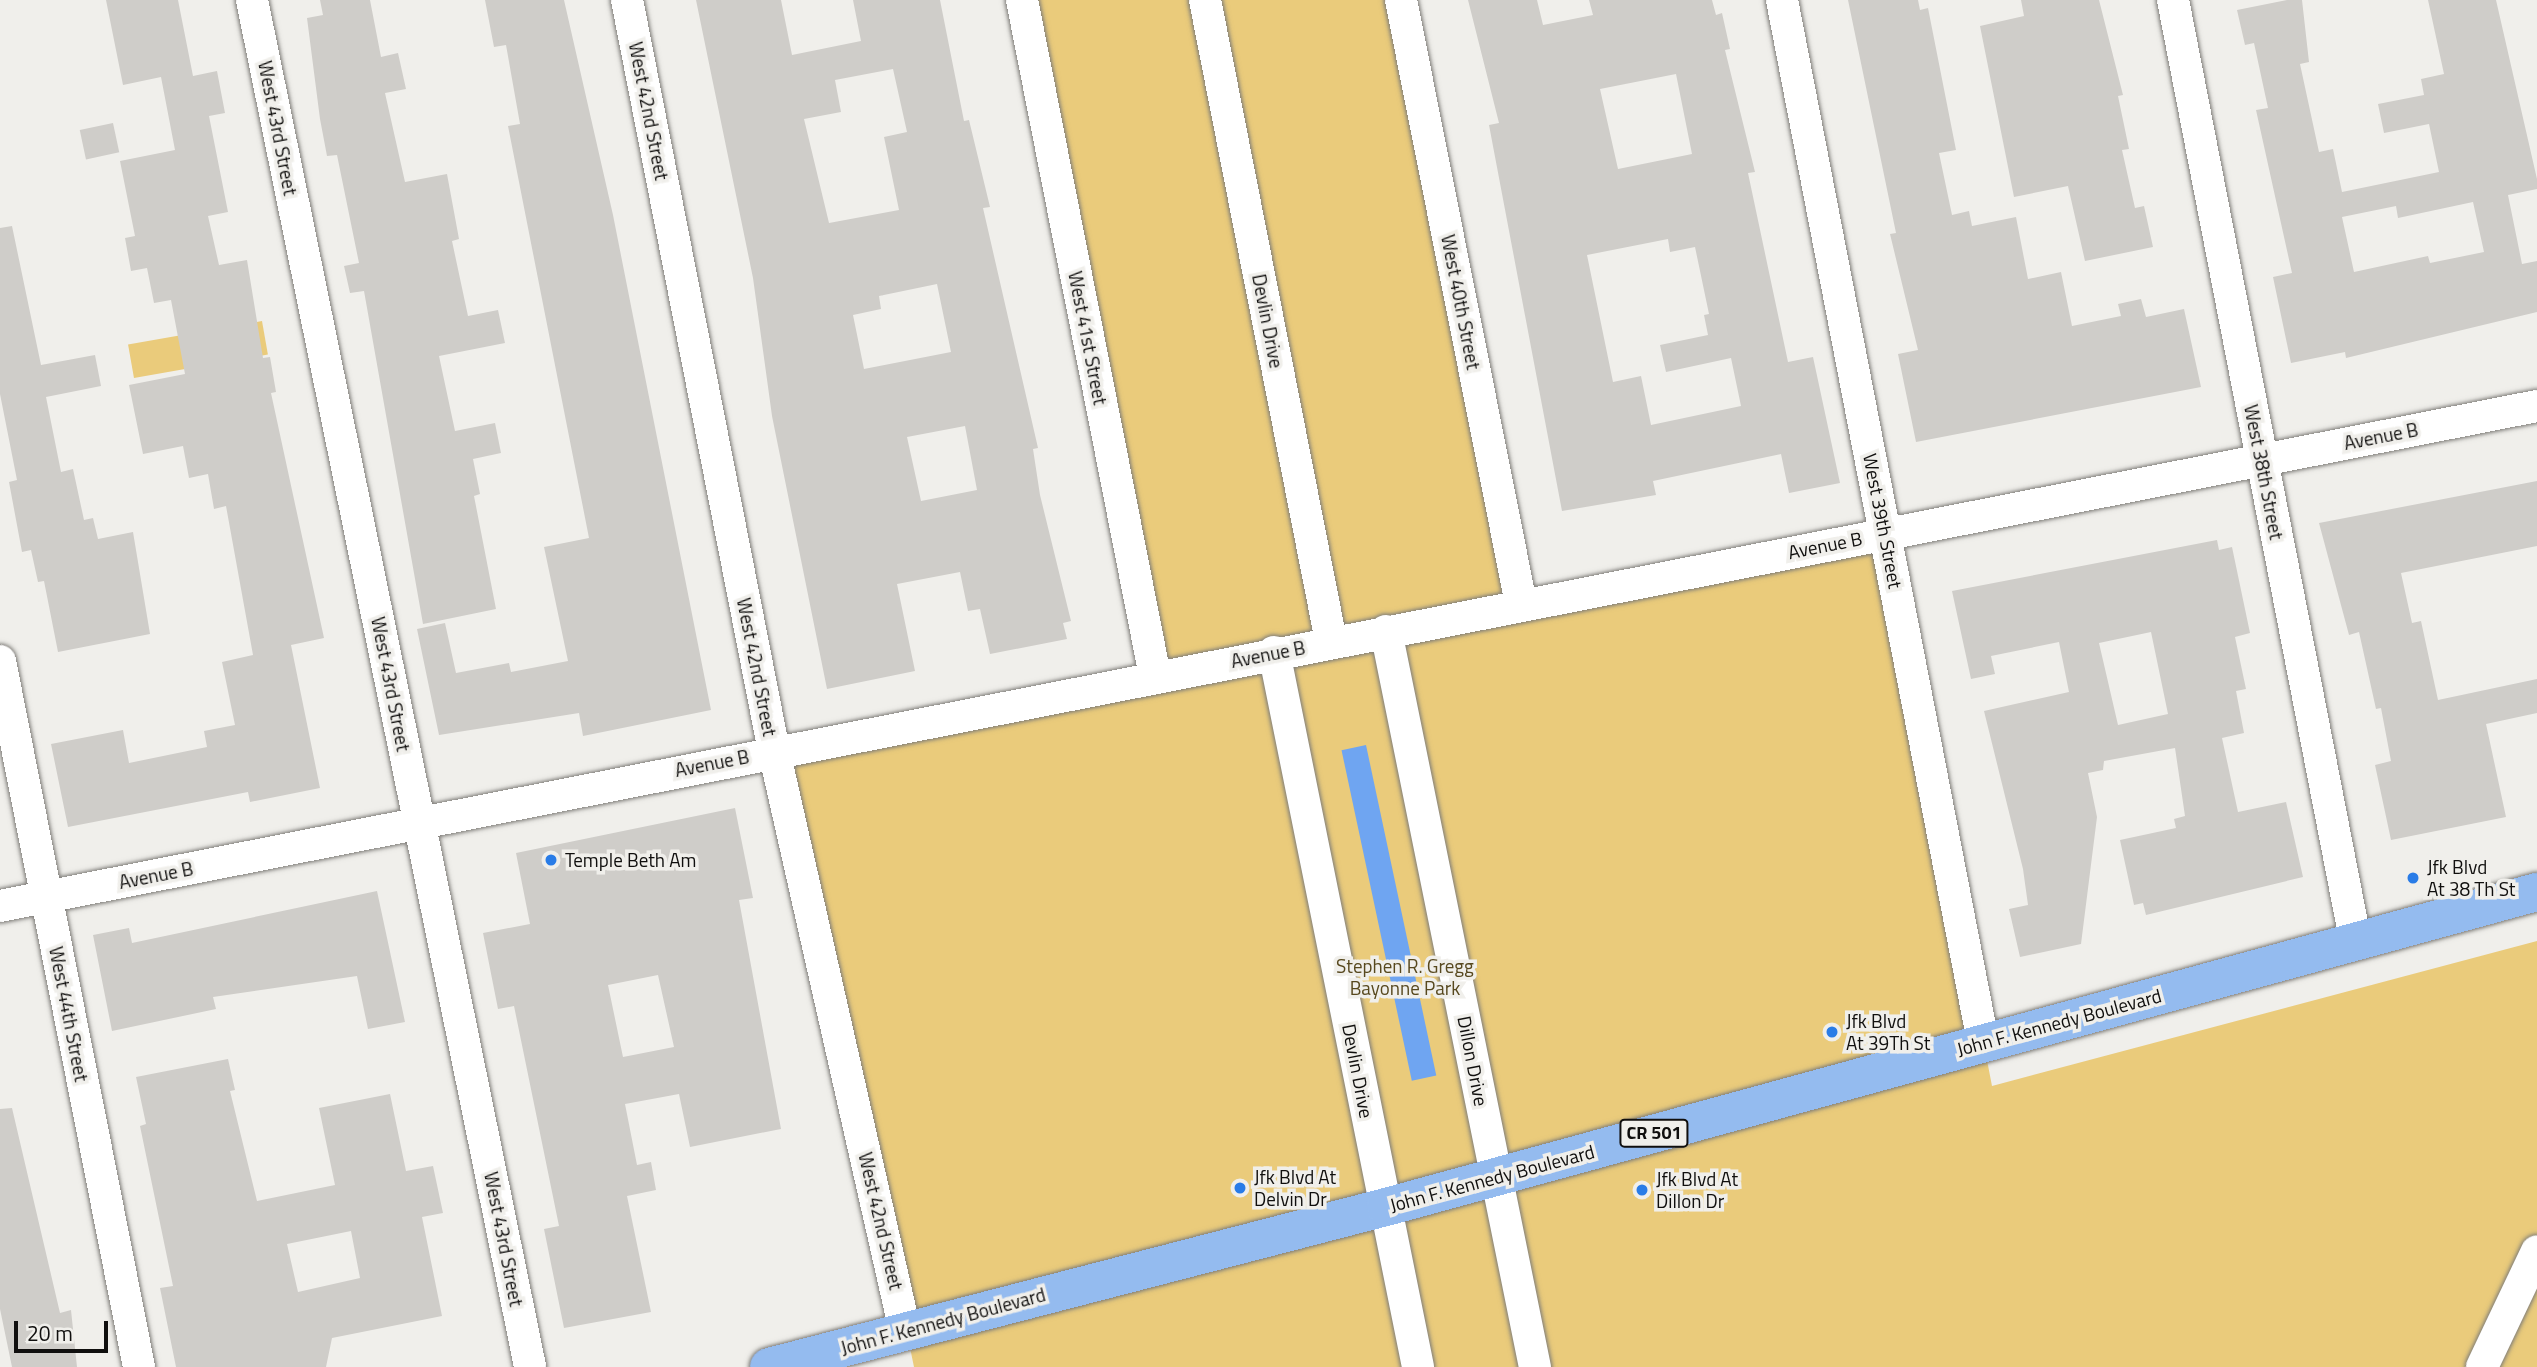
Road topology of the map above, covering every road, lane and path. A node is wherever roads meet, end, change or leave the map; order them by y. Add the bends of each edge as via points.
1 (252, 0) edge
2 (627, 0) edge
3 (1022, 0) edge
4 (1205, 0) edge
5 (1401, 0) edge
6 (1782, 0) edge
7 (2173, 0) edge
8 (2537, 405) edge
9 (2262, 459) junction
10 (1885, 533) junction
11 (1521, 604) junction
12 (1386, 631) junction
13 (1331, 641) junction
14 (1274, 652) junction
15 (0, 661) edge
16 (1155, 676) junction
17 (774, 751) junction
18 (419, 822) junction
19 (2537, 892) edge
20 (47, 897) junction
21 (0, 906) edge
22 (2356, 943) junction
23 (1983, 1042) junction
24 (1496, 1176) junction
25 (1386, 1207) junction
26 (2537, 1251) edge
27 (905, 1331) junction
28 (139, 1367) edge
29 (530, 1367) edge
30 (769, 1367) edge
31 (1418, 1367) edge
32 (1535, 1367) edge
33 (2482, 1367) edge

1 - 18 street, West 43rd Street
2 - 17 street, West 42nd Street
3 - 16 street, West 41st Street
4 - 13 street, Devlin Drive
5 - 11 street, West 40th Street
6 - 10 street, West 39th Street
7 - 9 street, West 38th Street
8 - 9 street, Avenue B
9 - 10 street, Avenue B
9 - 22 street, West 38th Street
10 - 11 street, Avenue B
10 - 23 street, West 39th Street
11 - 12 street, Avenue B
12 - 13 street, Avenue B
12 - 24 street, Dillon Drive
13 - 14 street, Avenue B
14 - 16 street, Avenue B
14 - 25 street, Devlin Drive
15 - 20 street, West 44th Street
16 - 17 street, Avenue B
17 - 18 street, Avenue B
17 - 27 street, West 42nd Street
18 - 20 street, Avenue B
18 - 29 street, West 43rd Street
19 - 22 main road, John F. Kennedy Boulevard / CR 501
20 - 21 street, Avenue B
20 - 28 street, West 44th Street
22 - 23 main road, John F. Kennedy Boulevard / CR 501
23 - 24 main road, John F. Kennedy Boulevard / CR 501
24 - 25 main road, John F. Kennedy Boulevard / CR 501
24 - 32 street, Dillon Drive
25 - 27 main road, John F. Kennedy Boulevard / CR 501
25 - 31 street, Devlin Drive
26 - 33 street
27 - 30 main road, John F. Kennedy Boulevard / CR 501

